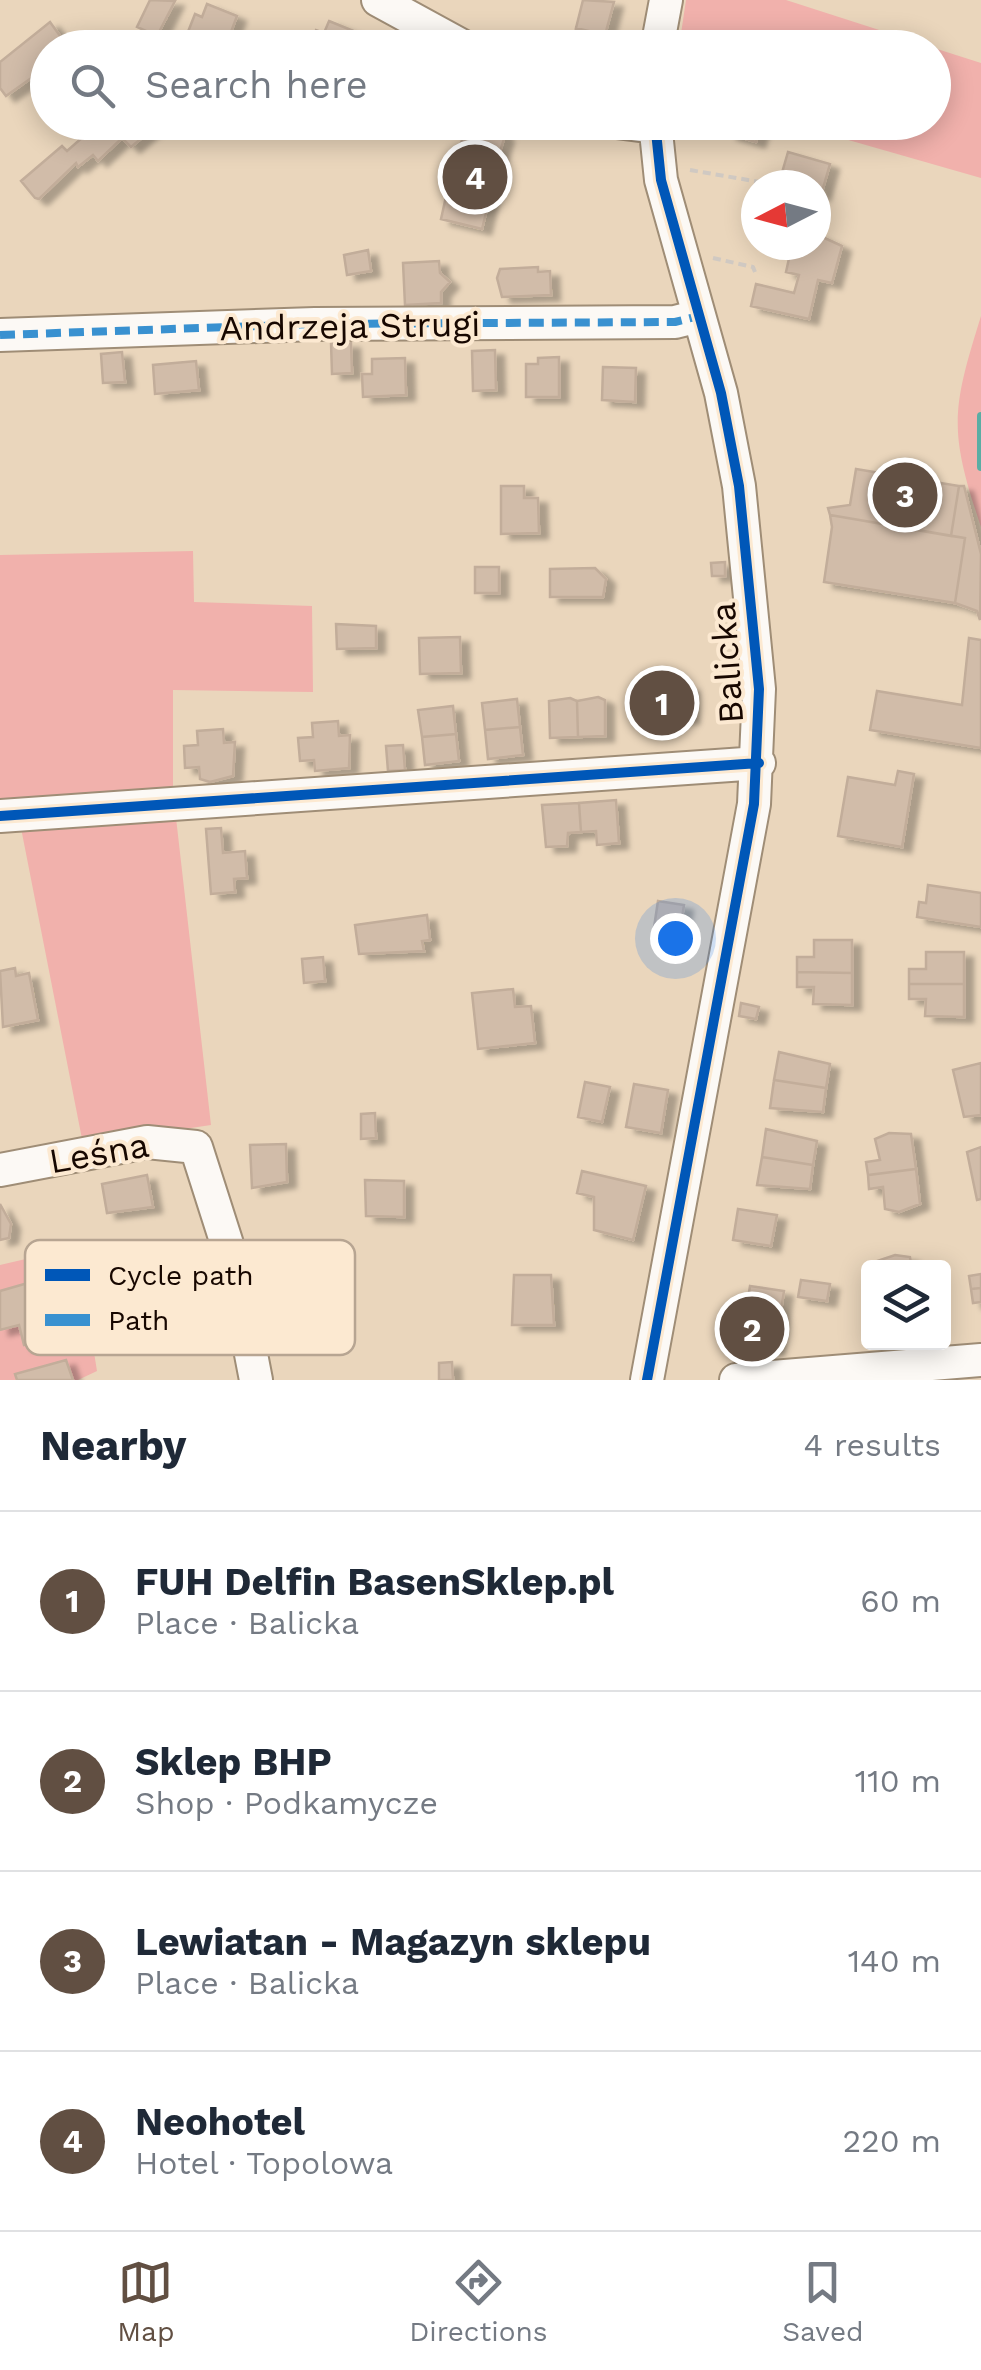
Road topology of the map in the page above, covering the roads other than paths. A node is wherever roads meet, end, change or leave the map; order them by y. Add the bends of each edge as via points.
1 (378, 0) edge
2 (666, 0) edge
3 (433, 30) edge
4 (660, 30) edge
5 (657, 140) edge
6 (700, 316) junction
7 (0, 335) edge
8 (758, 763) junction
9 (0, 816) edge
10 (0, 1170) edge
11 (226, 1240) edge
12 (251, 1355) edge
13 (981, 1360) edge
14 (256, 1380) edge
15 (647, 1380) edge
16 (736, 1380) edge

1 - 3 street
2 - 4 street
5 - 6 street, Balicka via 665,195
6 - 7 street, Andrzeja Strugi via 675,322
6 - 8 street, Balicka via 739,486 759,690
8 - 9 street
8 - 15 street, Balicka
10 - 11 street, Leśna via 147,1142 196,1146
12 - 14 street, Leśna
13 - 16 street

